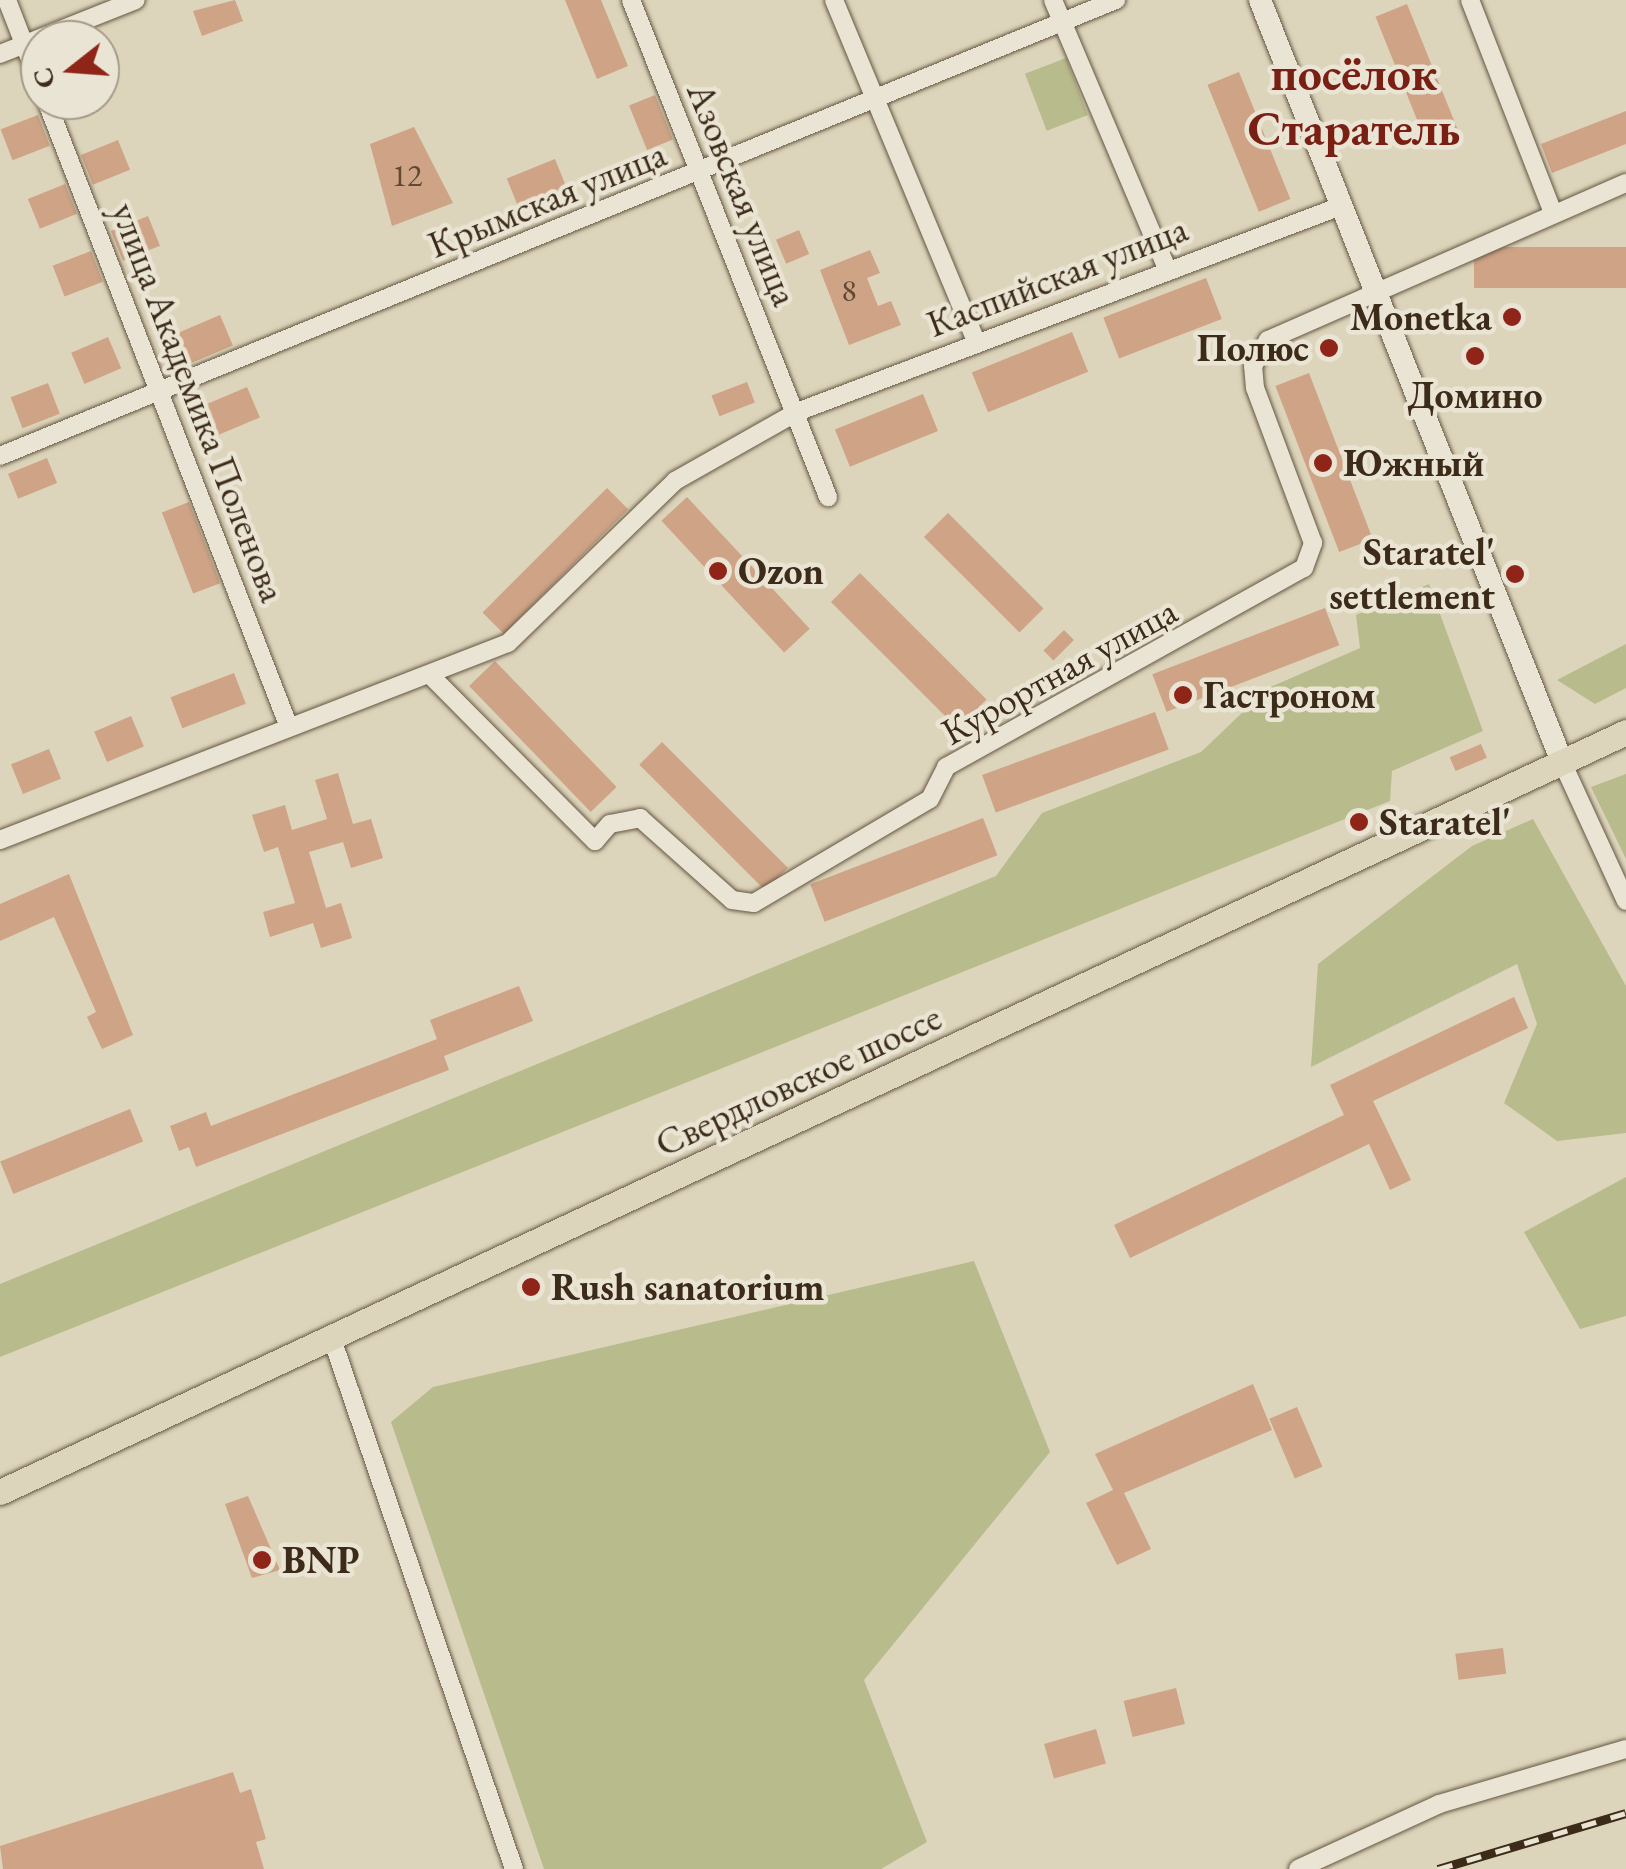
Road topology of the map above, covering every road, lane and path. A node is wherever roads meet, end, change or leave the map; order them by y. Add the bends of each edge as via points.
1 (7, 0) edge
2 (136, 0) edge
3 (630, 0) edge
4 (834, 0) edge
5 (1053, 0) edge
6 (1116, 0) edge
7 (1260, 0) edge
8 (1470, 0) edge
9 (85, 20) edge
10 (1061, 20) junction
11 (20, 34) edge
12 (875, 96) junction
13 (54, 120) edge
14 (698, 173) junction
15 (1626, 183) edge
16 (1341, 206) junction
17 (1553, 213) junction
18 (1167, 268) junction
19 (1373, 288) junction
20 (976, 341) junction
21 (162, 391) junction
22 (797, 412) junction
23 (0, 456) edge
24 (828, 497) dead end
25 (433, 678) junction
26 (289, 727) junction
27 (1626, 732) edge
28 (1562, 762) junction
29 (0, 840) edge
30 (1626, 901) edge
31 (331, 1336) junction
32 (0, 1492) edge
33 (1626, 1749) edge
34 (514, 1869) edge
35 (1298, 1869) edge

1 - 11 street
2 - 9 street
3 - 14 street, Азовская улица
4 - 12 street
5 - 10 street
6 - 10 street, Крымская улица
7 - 16 street
8 - 17 street
10 - 12 street, Крымская улица
10 - 18 street
12 - 14 street, Крымская улица
12 - 20 street
13 - 21 street, улица Академика Поленова
14 - 21 street, Крымская улица
14 - 22 street, Азовская улица
15 - 17 street
16 - 18 street, Каспийская улица
16 - 19 street
17 - 19 street
18 - 20 street, Каспийская улица
19 - 25 street, Курортная улица via 1268,340 1253,366 1310,559 946,767 930,799 754,903 732,900 640,818 610,824 595,841
19 - 28 street
20 - 22 street, Каспийская улица
21 - 23 street, Крымская улица
21 - 26 street, улица Академика Поленова
22 - 24 street, Азовская улица
22 - 25 street, Каспийская улица via 675,481 517,637 472,650
25 - 26 street, Каспийская улица
26 - 29 street, Каспийская улица
27 - 28 main road, Свердловское шоссе
28 - 30 street
28 - 31 main road, Свердловское шоссе
31 - 32 main road, Свердловское шоссе
31 - 34 street
33 - 35 street via 1440,1804

